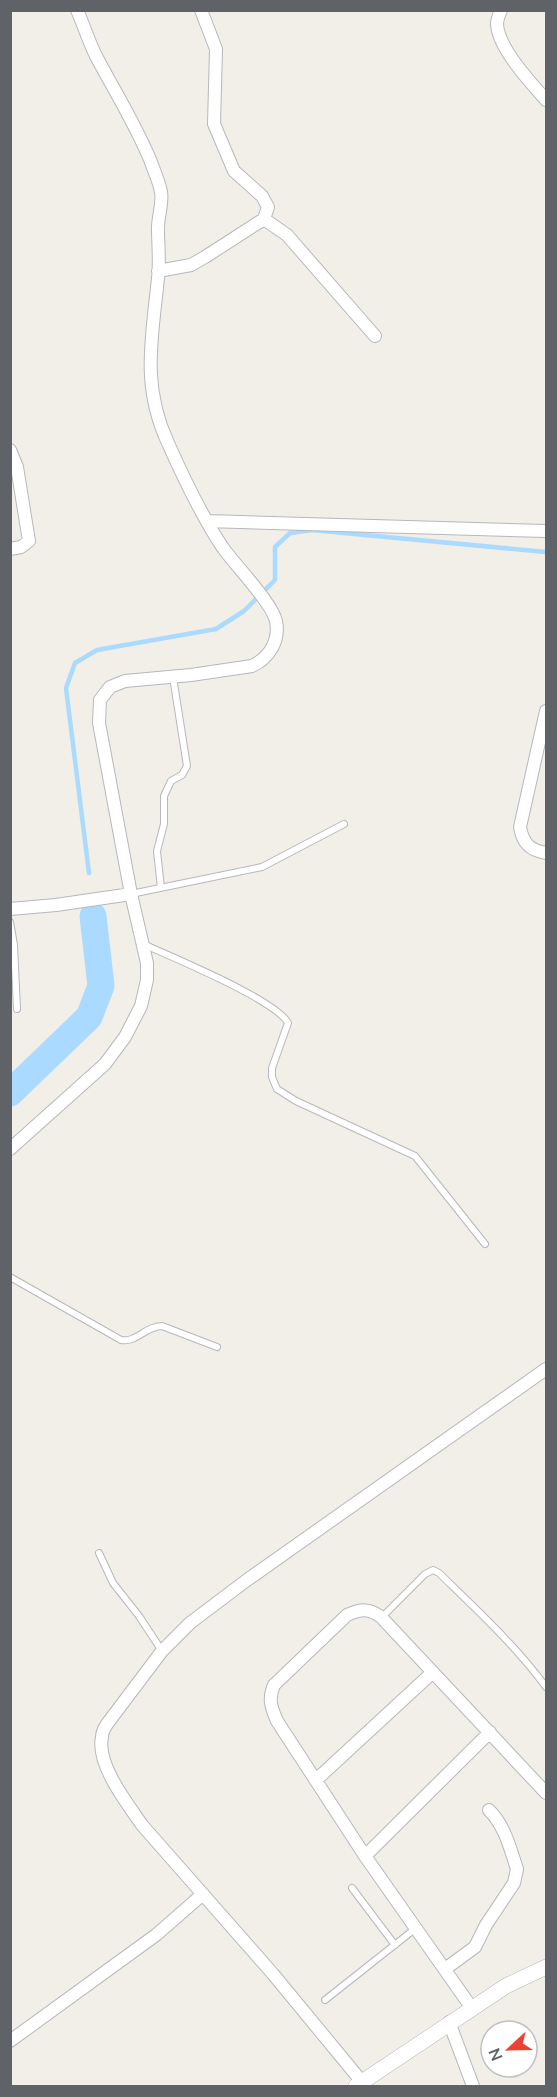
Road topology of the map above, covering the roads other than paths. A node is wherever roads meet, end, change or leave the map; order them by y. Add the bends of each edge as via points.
1 (77, 10) edge
2 (201, 10) edge
3 (501, 10) edge
4 (546, 100) edge
5 (264, 219) junction
6 (158, 270) junction
7 (375, 336) dead end
8 (10, 450) edge
9 (207, 522) junction
10 (546, 531) edge
11 (10, 549) edge
12 (174, 677) junction
13 (546, 711) edge
14 (542, 756) edge
15 (344, 824) dead end
16 (546, 853) edge
17 (161, 888) junction
18 (131, 894) junction
19 (10, 909) edge
20 (10, 922) edge
21 (143, 943) junction
22 (17, 1009) dead end
23 (10, 1149) edge
24 (486, 1244) dead end
25 (10, 1277) edge
26 (217, 1347) dead end
27 (546, 1369) edge
28 (99, 1553) dead end
29 (381, 1617) junction
30 (162, 1650) junction
31 (433, 1672) junction
32 (546, 1687) edge
33 (490, 1732) junction
34 (316, 1780) junction
35 (546, 1793) edge
36 (489, 1810) dead end
37 (366, 1856) junction
38 (352, 1888) dead end
39 (203, 1894) junction
40 (416, 1928) junction
41 (395, 1945) junction
42 (546, 1967) edge
43 (445, 1969) junction
44 (325, 2000) dead end
45 (471, 2007) junction
46 (449, 2022) junction
47 (10, 2041) edge
48 (359, 2084) edge
49 (473, 2086) edge

1 - 6 street via 158,182
2 - 5 street via 216,49 214,124 234,171 262,196 268,207
3 - 4 street via 497,26 502,41
5 - 6 street via 191,265
5 - 7 street via 287,235
6 - 9 street via 150,376 154,409
8 - 11 street via 17,467 29,541
9 - 10 street
9 - 12 street via 270,608 276,633 273,646 261,662 240,669
12 - 17 lane via 187,766 182,775 171,781 164,796 164,824 157,851
12 - 18 street via 125,681 110,687 100,699 99,723
13 - 14 street
14 - 16 street via 520,827 527,846
15 - 17 lane via 262,867
17 - 18 lane
18 - 19 street
18 - 21 street
20 - 22 lane
21 - 23 street via 147,980 141,1006 125,1036 90,1080
21 - 24 lane via 281,1013 288,1023 272,1068 277,1089 415,1156
25 - 26 lane via 121,1340 131,1340 154,1326 162,1326
27 - 30 street via 248,1580 190,1623
28 - 30 lane via 113,1583
29 - 31 street
29 - 32 lane via 433,1570 488,1621
29 - 34 street via 369,1610 347,1615 274,1685 270,1695 277,1720
30 - 39 street via 107,1724 102,1737 104,1761 142,1825
31 - 33 street
31 - 34 street
33 - 35 street
33 - 37 street
34 - 37 street
36 - 43 street via 505,1833 517,1876 475,1947
37 - 40 street
38 - 41 lane
39 - 47 street via 156,1935
39 - 48 street via 273,1974
40 - 41 lane
40 - 43 street
41 - 44 lane
42 - 45 street
43 - 45 street
45 - 46 street
46 - 48 street
46 - 49 street

